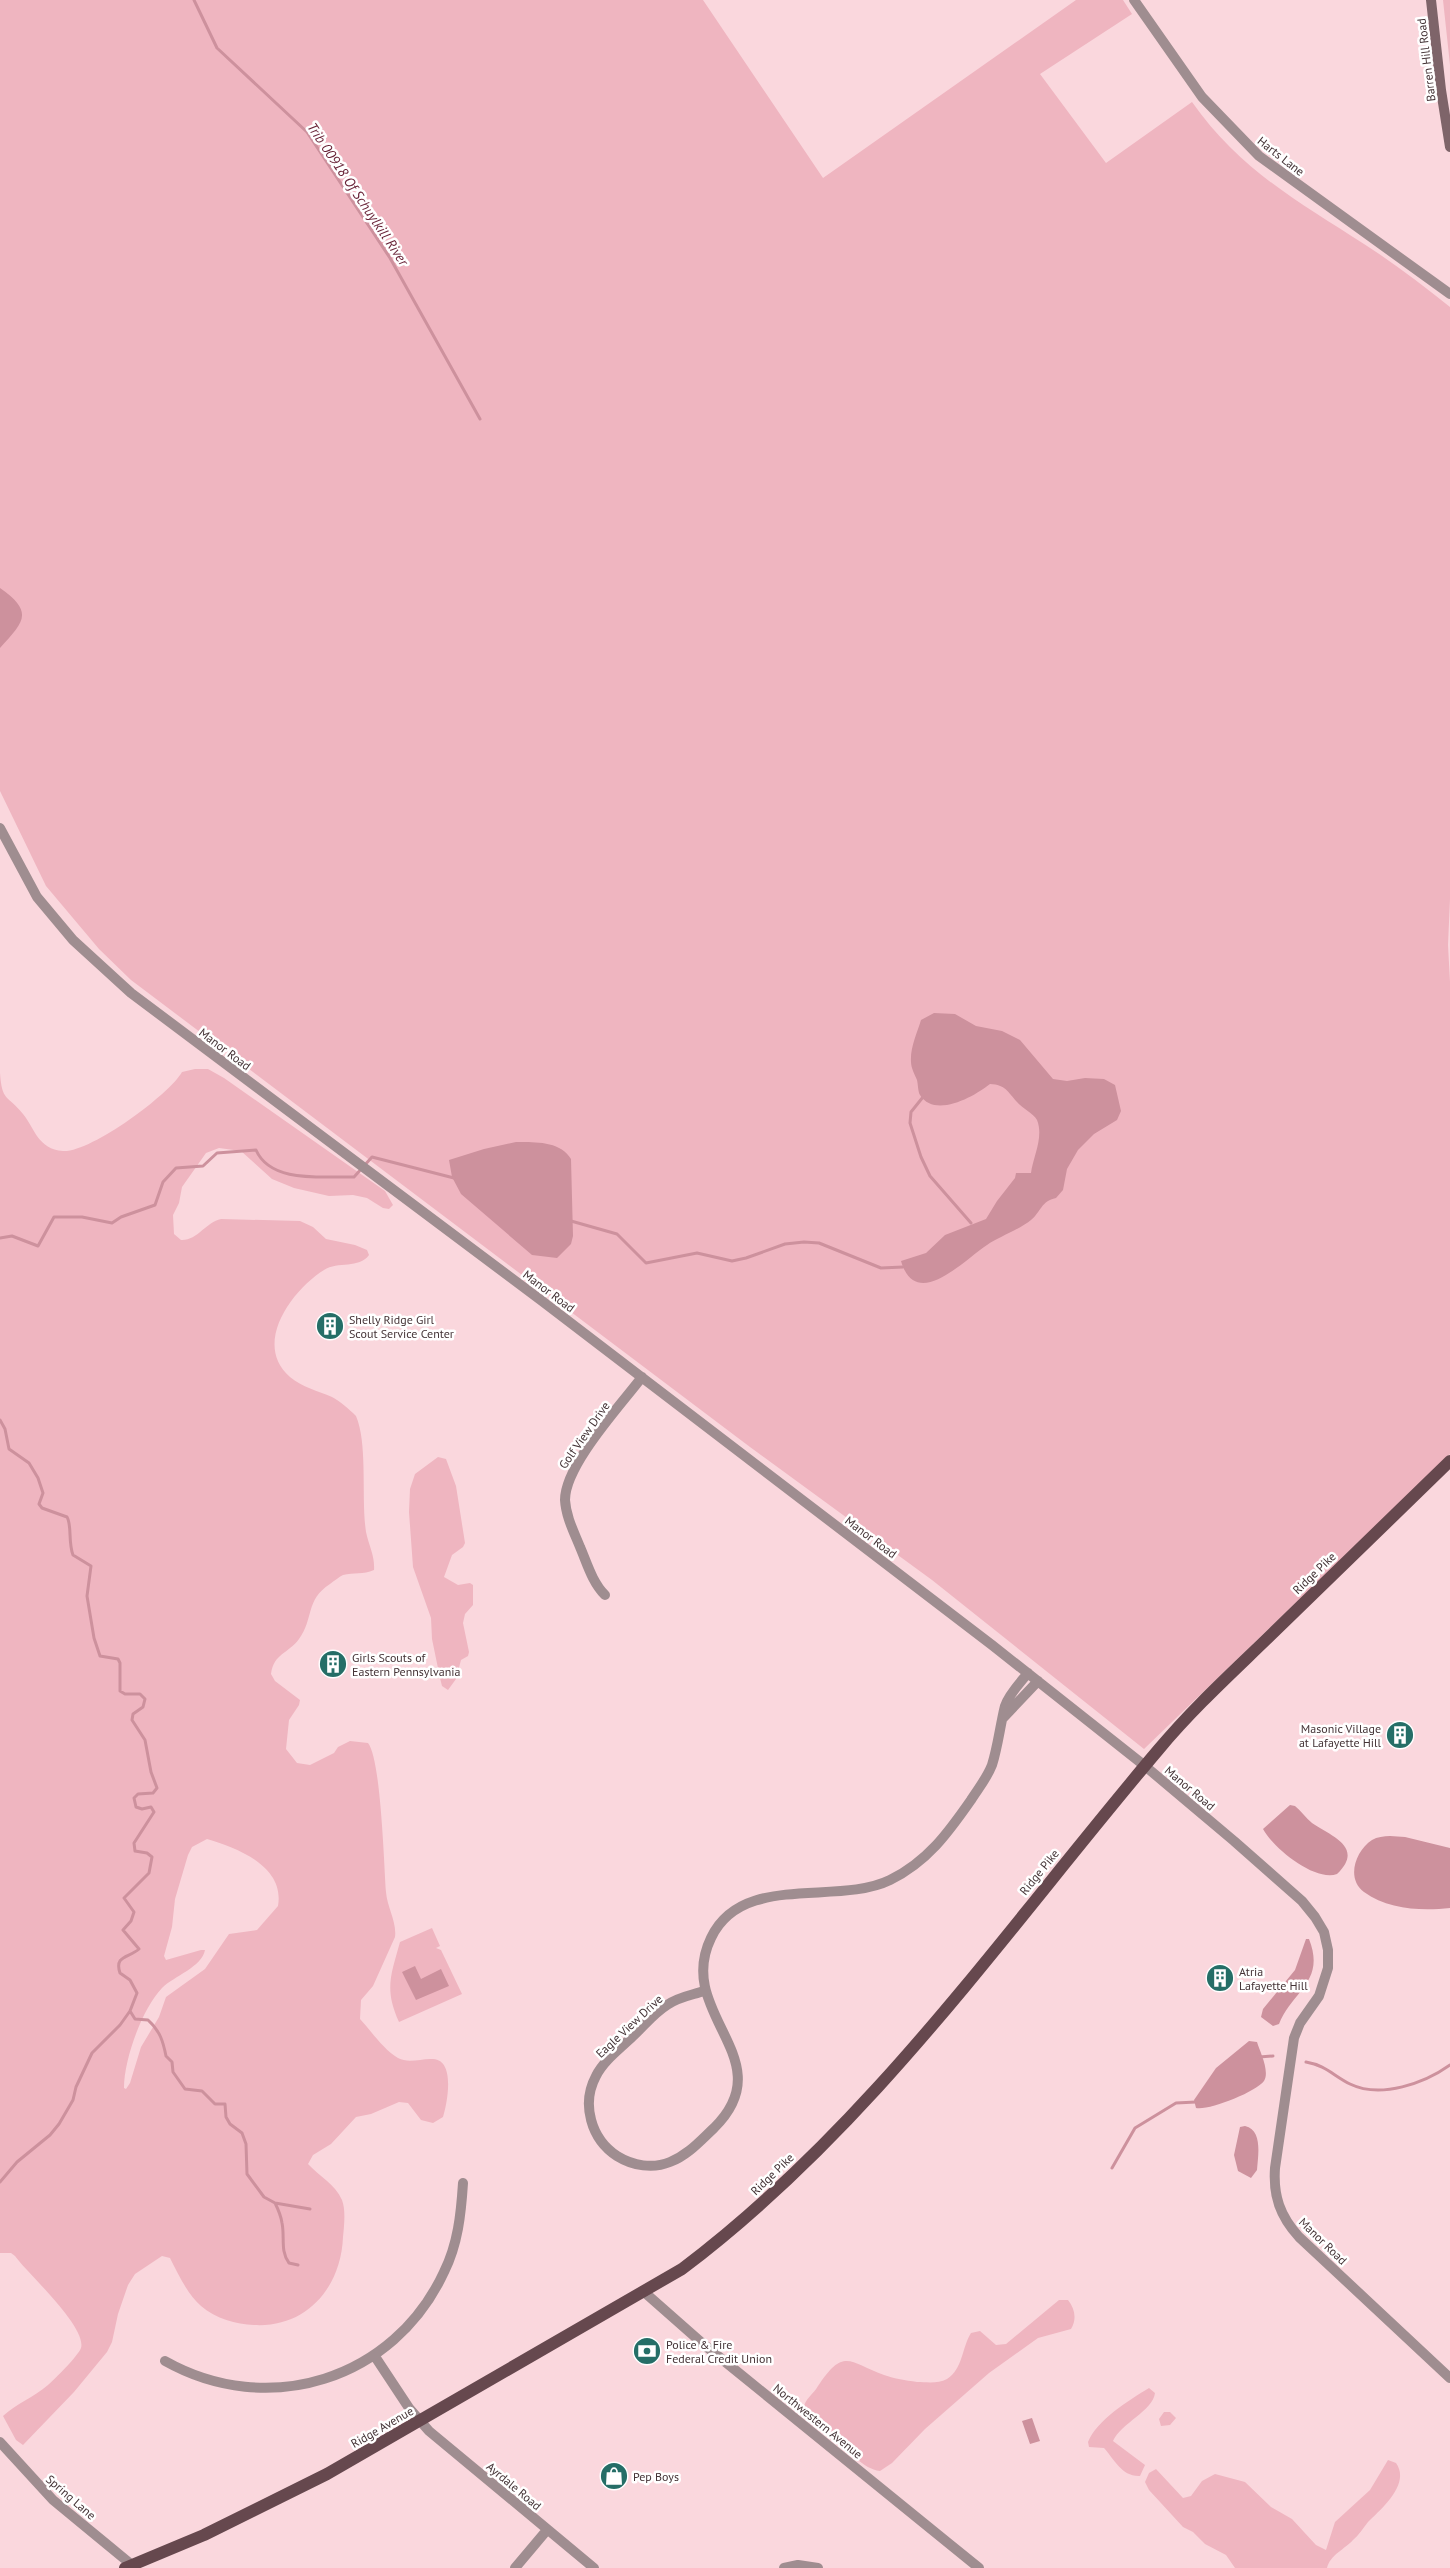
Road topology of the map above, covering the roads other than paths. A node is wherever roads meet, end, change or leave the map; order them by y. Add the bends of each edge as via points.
1 (1134, 0) edge
2 (1431, 0) edge
3 (1450, 146) edge
4 (1450, 294) edge
5 (0, 828) edge
6 (642, 1377) junction
7 (1450, 1461) edge
8 (604, 1595) dead end
9 (1028, 1673) junction
10 (1038, 1681) junction
11 (1004, 1718) junction
12 (1145, 1766) junction
13 (704, 1991) junction
14 (463, 2183) dead end
15 (643, 2291) junction
16 (374, 2355) junction
17 (165, 2361) dead end
18 (1450, 2378) edge
19 (420, 2421) junction
20 (0, 2442) edge
21 (548, 2530) junction
22 (130, 2567) edge
23 (515, 2568) edge
24 (594, 2568) edge
25 (784, 2568) edge
26 (818, 2568) edge
27 (979, 2568) edge

1 - 4 street, Harts Lane via 1202,97 1259,156
2 - 3 street, Barren Hill Road
5 - 6 street, Manor Road via 37,898 73,940 112,977
6 - 8 street, Golf View Drive via 581,1458 567,1484 568,1518 592,1578
6 - 9 street, Manor Road
7 - 12 main road, Ridge Pike via 1194,1709
9 - 10 street, Manor Road
9 - 11 street, Eagle View Drive via 1008,1699
10 - 11 street, Eagle View Drive
10 - 12 street, Manor Road
11 - 13 street, Eagle View Drive via 987,1775 948,1834 926,1857 898,1876 866,1889 787,1894 751,1902 734,1911 714,1930 706,1949 702,1978
12 - 15 main road, Ridge Pike via 893,2072 779,2187 719,2241 682,2269
12 - 18 street, Manor Road via 1271,1872 1302,1901 1320,1924 1326,1941 1328,1968 1323,1988 1300,2023 1292,2047 1275,2168 1274,2187 1278,2205 1299,2236
13 - 13 street, Eagle View Drive via 737,2069 738,2089 732,2107 693,2149 677,2159 650,2166 624,2160 604,2145 591,2123 590,2095 595,2077 610,2058 667,2004
14 - 16 street via 459,2226 445,2271 412,2322
15 - 19 main road, Ridge Avenue
15 - 27 street, Northwestern Avenue via 702,2343
16 - 17 street via 325,2379 271,2388 218,2383
16 - 19 street, Ayrdale Road
19 - 21 street, Ayrdale Road
19 - 22 main road, Ridge Avenue via 277,2501
20 - 22 street, Spring Lane via 52,2500
21 - 23 street
21 - 24 street, Ayrdale Road
25 - 26 street via 798,2565

